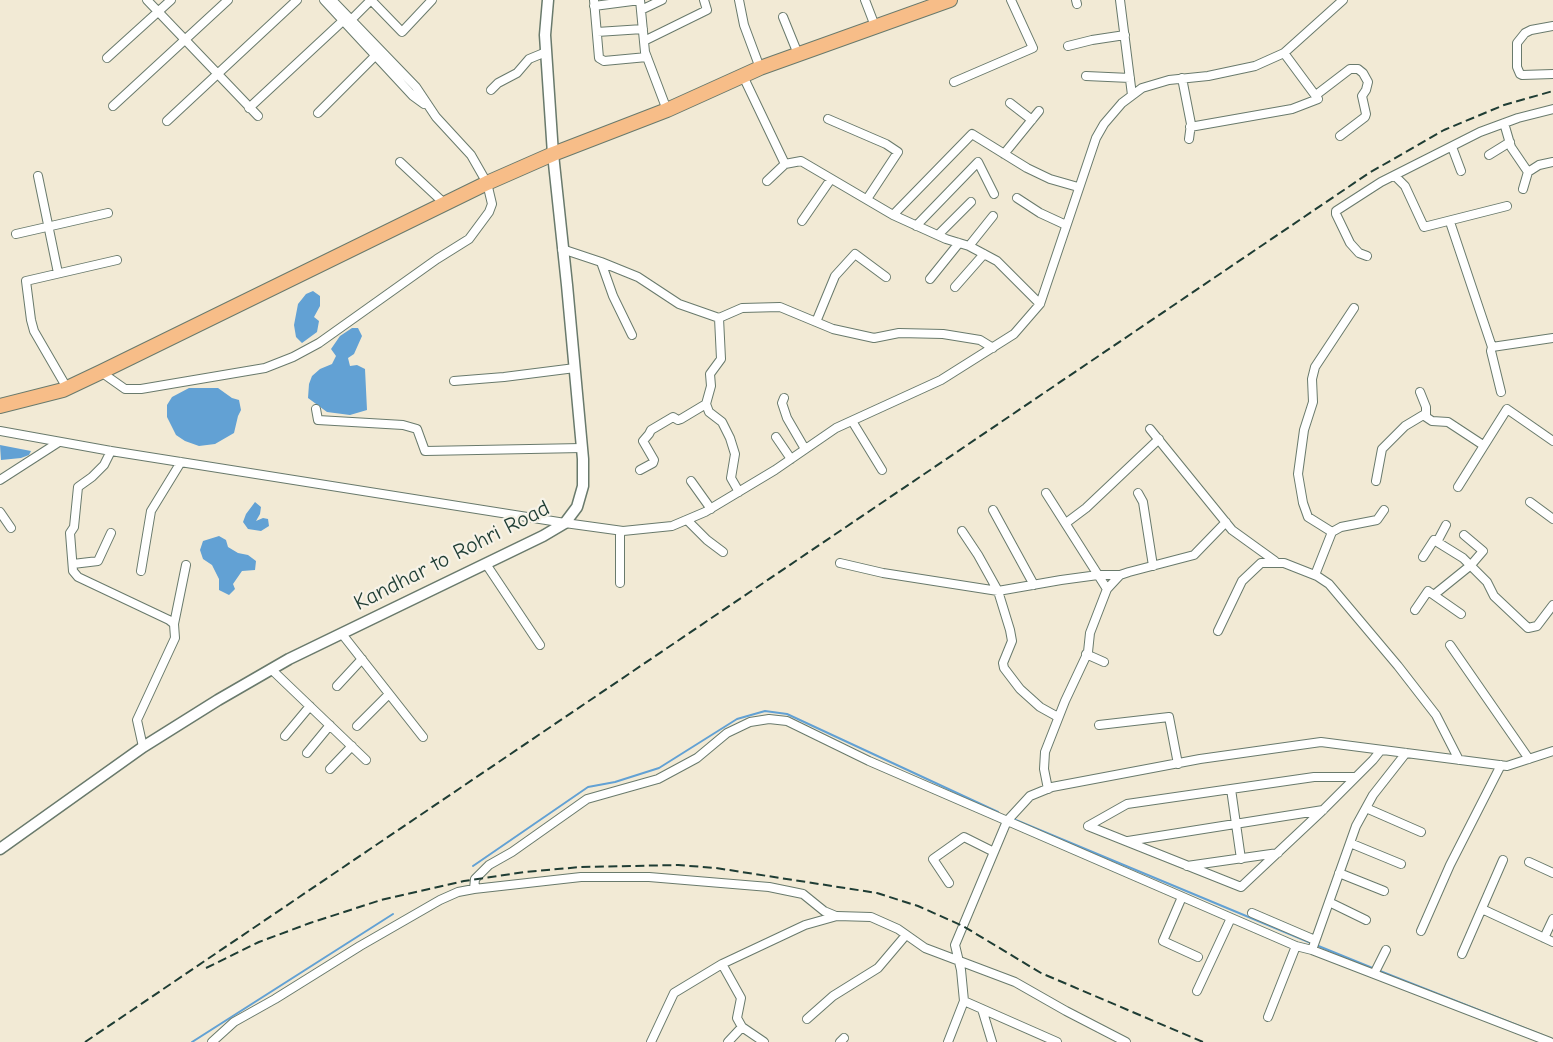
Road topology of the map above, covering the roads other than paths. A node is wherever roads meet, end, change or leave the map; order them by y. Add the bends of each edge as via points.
1 (147, 0) edge
2 (171, 0) edge
3 (228, 0) edge
4 (297, 0) edge
5 (324, 0) edge
6 (332, 0) edge
7 (432, 0) edge
8 (548, 0) edge
9 (662, 0) edge
10 (704, 0) edge
11 (739, 0) edge
12 (865, 0) edge
13 (950, 0) edge
14 (1011, 0) edge
15 (1120, 0) edge
16 (1343, 0) edge
17 (594, 3) edge
18 (641, 3) edge
19 (158, 12) junction
20 (783, 17) dead end
21 (347, 19) junction
22 (875, 26) junction
23 (1553, 26) edge
24 (643, 30) junction
25 (597, 32) junction
26 (1125, 35) junction
27 (184, 40) junction
28 (644, 41) junction
29 (1068, 46) dead end
30 (546, 52) junction
31 (378, 53) junction
32 (1284, 53) junction
33 (798, 54) junction
34 (647, 57) junction
35 (107, 58) dead end
36 (760, 68) junction
37 (217, 74) junction
38 (1553, 74) edge
39 (743, 76) junction
40 (1086, 76) dead end
41 (1130, 78) junction
42 (1182, 78) junction
43 (954, 82) dead end
44 (491, 90) dead end
45 (1132, 95) junction
46 (1316, 95) junction
47 (1010, 103) dead end
48 (113, 106) dead end
49 (249, 108) junction
50 (1553, 109) edge
51 (667, 110) junction
52 (1039, 111) dead end
53 (318, 113) dead end
54 (258, 116) dead end
55 (828, 119) dead end
56 (1032, 120) junction
57 (167, 121) dead end
58 (1504, 123) junction
59 (1190, 127) junction
60 (1340, 136) dead end
61 (1189, 139) dead end
62 (1510, 142) junction
63 (1452, 147) junction
64 (553, 154) junction
65 (1004, 154) junction
66 (1489, 155) dead end
67 (399, 162) dead end
68 (1553, 162) edge
69 (785, 164) junction
70 (1461, 171) dead end
71 (1528, 172) junction
72 (38, 176) dead end
73 (1395, 176) junction
74 (831, 179) junction
75 (767, 181) dead end
76 (487, 183) junction
77 (1078, 188) junction
78 (1523, 189) dead end
79 (994, 194) dead end
80 (1017, 198) dead end
81 (867, 199) junction
82 (971, 202) dead end
83 (445, 204) junction
84 (1507, 206) dead end
85 (108, 213) dead end
86 (893, 215) junction
87 (993, 216) dead end
88 (802, 220) dead end
89 (1066, 225) junction
90 (1451, 225) dead end
91 (48, 226) junction
92 (916, 226) junction
93 (16, 234) dead end
94 (938, 236) junction
95 (959, 243) junction
96 (969, 246) junction
97 (562, 249) junction
98 (984, 254) junction
99 (1367, 256) dead end
100 (117, 260) dead end
101 (601, 262) junction
102 (58, 273) junction
103 (886, 278) dead end
104 (930, 279) dead end
105 (955, 287) dead end
106 (1040, 304) junction
107 (1354, 308) dead end
108 (719, 318) junction
109 (816, 322) junction
110 (632, 335) dead end
111 (1553, 338) edge
112 (1492, 347) junction
113 (993, 348) junction
114 (574, 368) junction
115 (101, 372) junction
116 (454, 381) dead end
117 (68, 388) junction
118 (1420, 392) dead end
119 (1501, 392) dead end
120 (784, 398) dead end
121 (706, 404) junction
122 (0, 406) edge
123 (316, 409) dead end
124 (1425, 414) junction
125 (852, 421) junction
126 (1150, 429) dead end
127 (0, 431) edge
128 (776, 437) dead end
129 (1159, 439) junction
130 (1553, 441) edge
131 (59, 442) junction
132 (1483, 445) junction
133 (582, 448) junction
134 (806, 449) junction
135 (111, 451) junction
136 (791, 459) junction
137 (181, 462) junction
138 (640, 470) dead end
139 (882, 470) dead end
140 (0, 480) edge
141 (691, 481) dead end
142 (1376, 481) dead end
143 (1458, 487) dead end
144 (739, 492) junction
145 (1046, 493) dead end
146 (1138, 494) dead end
147 (1530, 502) dead end
148 (711, 509) junction
149 (993, 510) dead end
150 (1384, 510) dead end
151 (0, 512) edge
152 (1553, 519) edge
153 (687, 520) junction
154 (1226, 522) junction
155 (565, 523) junction
156 (1066, 523) junction
157 (1446, 525) dead end
158 (11, 528) dead end
159 (620, 531) junction
160 (962, 531) dead end
161 (1332, 532) junction
162 (111, 533) dead end
163 (1464, 535) dead end
164 (1437, 542) junction
165 (723, 552) dead end
166 (1423, 557) dead end
167 (1275, 561) junction
168 (840, 563) dead end
169 (73, 564) junction
170 (486, 564) junction
171 (186, 565) dead end
172 (1471, 565) junction
173 (1153, 566) junction
174 (141, 571) dead end
175 (1098, 575) junction
176 (1120, 575) junction
177 (1315, 575) junction
178 (620, 583) dead end
179 (1034, 585) junction
180 (1107, 589) junction
181 (998, 591) junction
182 (1435, 594) junction
183 (1553, 606) edge
184 (1415, 610) dead end
185 (1461, 614) dead end
186 (174, 624) junction
187 (1218, 631) dead end
188 (342, 634) junction
189 (540, 645) dead end
190 (1450, 645) dead end
191 (1086, 654) junction
192 (362, 659) junction
193 (1104, 662) dead end
194 (271, 669) junction
195 (337, 686) dead end
196 (389, 694) junction
197 (310, 706) junction
198 (1058, 717) junction
199 (330, 725) junction
200 (1100, 725) dead end
201 (357, 726) dead end
202 (285, 736) dead end
203 (423, 737) dead end
204 (352, 746) junction
205 (143, 747) junction
206 (1381, 750) junction
207 (1553, 751) edge
208 (307, 753) dead end
209 (1406, 753) junction
210 (1529, 759) junction
211 (366, 760) dead end
212 (1459, 760) junction
213 (1179, 764) junction
214 (1501, 765) junction
215 (330, 770) dead end
216 (1355, 777) junction
217 (1048, 789) junction
218 (1231, 789) junction
219 (1366, 808) junction
220 (1323, 810) junction
221 (1009, 818) junction
222 (1237, 824) junction
223 (1421, 832) dead end
224 (1126, 841) junction
225 (1350, 843) junction
226 (0, 849) edge
227 (994, 852) junction
228 (1278, 853) junction
229 (1241, 859) junction
230 (1503, 860) dead end
231 (1529, 862) dead end
232 (1401, 864) dead end
233 (1187, 866) junction
234 (1339, 873) junction
235 (1553, 873) edge
236 (949, 883) dead end
237 (474, 889) junction
238 (1384, 891) dead end
239 (1182, 897) junction
240 (1329, 902) junction
241 (1482, 909) junction
242 (1252, 913) dead end
243 (837, 916) junction
244 (1231, 918) junction
245 (1366, 920) dead end
246 (1553, 920) edge
247 (1421, 931) dead end
248 (906, 935) junction
249 (1544, 938) junction
250 (1553, 942) edge
251 (1314, 945) junction
252 (1296, 946) junction
253 (1386, 950) dead end
254 (1462, 954) dead end
255 (1198, 957) dead end
256 (959, 961) junction
257 (723, 964) junction
258 (1376, 971) junction
259 (1197, 991) dead end
260 (964, 1001) junction
261 (982, 1009) junction
262 (1268, 1017) dead end
263 (807, 1019) dead end
264 (742, 1027) junction
265 (212, 1042) edge
266 (651, 1042) edge
267 (728, 1042) edge
268 (764, 1042) edge
269 (948, 1042) edge
270 (992, 1042) edge
271 (1057, 1042) edge
272 (1126, 1042) edge
273 (1550, 1042) edge

1 - 19 street
2 - 19 street
3 - 27 street
4 - 37 street
5 - 21 street
6 - 21 street
7 - 21 street via 402,32 371,0
8 - 30 street, Kandhar to Rohri Road
9 - 18 street
10 - 28 street via 707,10
11 - 36 street
12 - 22 street
13 - 22 main road
14 - 43 street via 1033,48
15 - 26 street
16 - 32 street
17 - 18 street
17 - 25 street
18 - 24 street
19 - 27 street
19 - 35 street
20 - 33 street
21 - 31 street
21 - 49 street
22 - 33 main road
23 - 38 street via 1531,30 1517,43 1520,74
24 - 25 street
24 - 28 street
25 - 34 street via 601,60
26 - 29 street
26 - 41 street
27 - 37 street
27 - 48 street
28 - 34 street
30 - 44 street via 529,59 517,73
30 - 64 street, Kandhar to Rohri Road
31 - 53 street
31 - 76 street via 416,87 429,108 471,154
32 - 42 street via 1255,66
32 - 46 street
33 - 36 main road
34 - 51 street
36 - 39 main road
37 - 49 street
37 - 57 street
39 - 51 main road
39 - 69 street
40 - 41 street
41 - 45 street
42 - 45 street via 1142,88
42 - 59 street
45 - 77 street via 1100,131
46 - 59 street via 1318,99 1292,110
46 - 60 street via 1350,69 1363,73 1368,82 1362,96 1365,117
47 - 56 street
49 - 54 street
50 - 58 street
51 - 64 main road
52 - 56 street
55 - 81 street via 898,152
56 - 65 street
58 - 62 street
58 - 63 street
59 - 61 street
62 - 66 street
62 - 71 street
63 - 70 street
63 - 73 street
64 - 76 main road
64 - 97 street, Kandhar to Rohri Road
65 - 77 street via 1050,179
65 - 86 street via 972,134
67 - 83 street
68 - 71 street
69 - 74 street via 801,161
69 - 75 street
71 - 78 street
72 - 91 street
73 - 84 street via 1405,186 1424,227
73 - 99 street via 1336,211 1350,243
74 - 81 street
74 - 88 street
76 - 83 main road
76 - 115 street via 492,204 469,239 293,357 265,368 141,389 125,389
77 - 89 street
79 - 92 street via 978,162
80 - 89 street
81 - 86 street
82 - 94 street
83 - 115 main road
85 - 91 street
86 - 92 street
87 - 96 street
89 - 106 street
90 - 112 street
91 - 93 street
91 - 102 street
92 - 94 street
94 - 95 street
95 - 96 street
95 - 104 street
96 - 98 street
97 - 101 street
97 - 114 street, Kandhar to Rohri Road
98 - 105 street
98 - 106 street via 997,261
100 - 102 street
101 - 108 street via 638,277 679,304
101 - 110 street
102 - 117 street via 26,280 34,331
103 - 109 street via 855,254 835,276
106 - 113 street via 1014,334
107 - 161 street via 1315,368 1313,402 1304,430 1298,474 1308,517
108 - 109 street via 742,308 780,307
108 - 121 street via 721,359 710,374
109 - 113 street via 874,338 899,333 943,334 980,340
111 - 112 street
112 - 119 street
113 - 125 street via 941,380
114 - 116 street
114 - 133 street, Kandhar to Rohri Road
115 - 117 main road
117 - 122 main road
118 - 124 street
120 - 134 street via 788,418
121 - 138 street via 681,420 673,417 651,430 643,441 654,460
121 - 144 street via 730,438 735,454 731,478
123 - 133 street via 318,420 417,429 425,451
124 - 132 street via 1432,421 1448,422
124 - 142 street via 1405,426 1382,449
125 - 134 street
125 - 139 street
126 - 129 street
127 - 131 street
128 - 136 street
129 - 154 street
129 - 156 street
130 - 132 street via 1507,409
131 - 135 street
131 - 140 street
132 - 143 street
133 - 155 street, Kandhar to Rohri Road via 584,486 577,507
134 - 136 street
135 - 137 street
135 - 169 street via 104,465 78,487 70,533
136 - 144 street
137 - 155 street
137 - 174 street via 151,511
141 - 148 street
144 - 148 street
145 - 156 street
146 - 173 street via 1143,502
147 - 152 street
148 - 153 street
149 - 179 street
150 - 161 street via 1377,520
151 - 158 street
153 - 159 street via 672,526
153 - 165 street
154 - 167 street
154 - 173 street via 1194,555
155 - 159 street
155 - 170 street, Kandhar to Rohri Road
156 - 175 street
157 - 164 street
159 - 178 street
160 - 181 street
161 - 177 street
162 - 169 street via 98,561
163 - 172 street via 1483,551
164 - 166 street via 1434,540
164 - 172 street
167 - 177 street
167 - 187 street via 1261,563 1242,581
168 - 181 street
169 - 186 street via 78,577
170 - 188 street, Kandhar to Rohri Road
170 - 189 street
171 - 186 street
172 - 182 street
172 - 183 street via 1487,582 1494,597 1525,627 1537,626
173 - 176 street
175 - 176 street
175 - 179 street
175 - 180 street
176 - 180 street
177 - 212 street via 1329,584 1417,690 1436,715
179 - 181 street
180 - 191 street
181 - 198 street via 1012,641 1004,668 1033,701
182 - 184 street via 1428,591
182 - 185 street
186 - 205 street via 175,638 137,720
188 - 192 street
188 - 194 street, Kandhar to Rohri Road
190 - 210 street
191 - 193 street
191 - 198 street
192 - 195 street
192 - 196 street
194 - 197 street
194 - 205 street, Kandhar to Rohri Road
196 - 201 street
196 - 203 street
197 - 199 street
197 - 202 street
198 - 217 street via 1045,752
199 - 204 street
199 - 208 street
200 - 213 street via 1169,717
204 - 211 street
204 - 215 street
205 - 226 street, Kandhar to Rohri Road
206 - 209 street
206 - 213 street via 1321,742
206 - 216 street
207 - 210 street
209 - 212 street
209 - 219 street
210 - 214 street
212 - 214 street
213 - 217 street
214 - 247 street
216 - 218 street via 1314,777
216 - 220 street
217 - 221 street via 1030,796
218 - 222 street
218 - 224 street via 1127,804 1088,826
219 - 223 street
219 - 225 street
220 - 222 street
220 - 228 street
221 - 227 street
221 - 237 street via 869,761 787,721 770,719 750,722 727,734 697,758 658,779 587,799 489,865 475,879
221 - 239 street
222 - 224 street
222 - 229 street
224 - 233 street
225 - 232 street
225 - 234 street
227 - 236 street via 964,837 933,859
227 - 256 street via 955,945
228 - 229 street
228 - 233 street via 1241,887
229 - 233 street
230 - 241 street
231 - 235 street
234 - 238 street
234 - 240 street
237 - 243 street via 581,878 650,877 769,887 802,894
237 - 265 street via 440,900 360,946 234,1022
239 - 244 street
239 - 255 street via 1162,941
240 - 245 street
240 - 251 street
241 - 249 street
241 - 254 street
242 - 251 street
243 - 248 street via 871,917
243 - 257 street via 805,925
244 - 252 street
244 - 259 street
246 - 249 street
248 - 256 street via 925,948
248 - 263 street via 878,968 833,996
249 - 250 street
251 - 252 street
251 - 258 street
252 - 262 street
253 - 258 street
256 - 260 street
256 - 272 street via 1015,982
257 - 264 street via 741,998 737,1018
257 - 266 street via 674,993
258 - 273 street via 1494,1014
260 - 261 street
260 - 269 street
261 - 270 street
261 - 271 street
264 - 267 street
264 - 268 street

